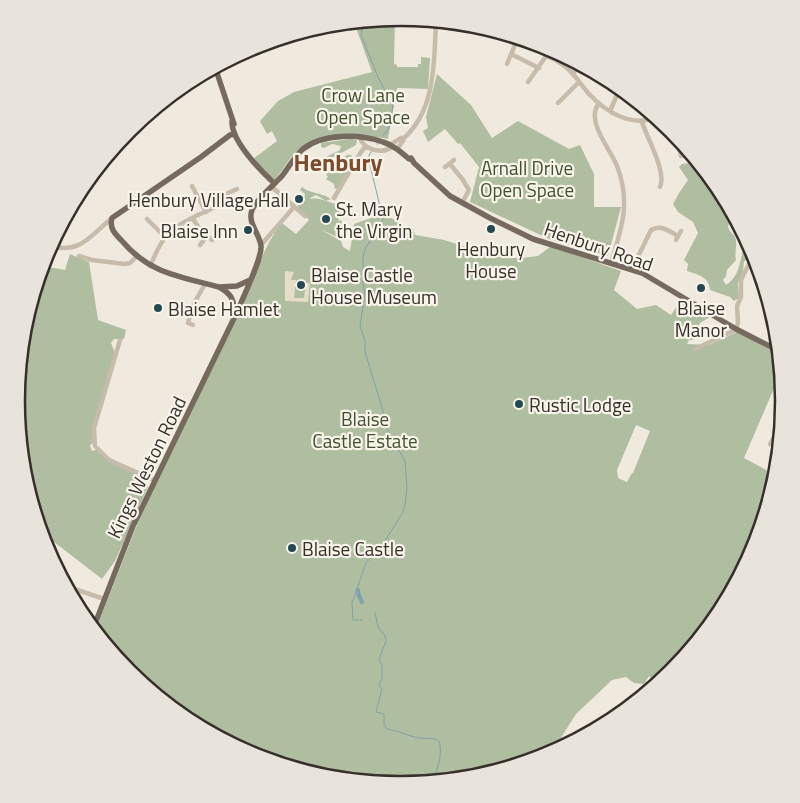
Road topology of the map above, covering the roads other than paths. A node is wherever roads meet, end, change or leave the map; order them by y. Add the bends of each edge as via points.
1 (436, 28) edge
2 (515, 44) edge
3 (511, 54) junction
4 (547, 56) edge
5 (555, 60) edge
6 (507, 64) dead end
7 (539, 68) junction
8 (576, 70) edge
9 (573, 73) junction
10 (217, 75) edge
11 (528, 82) dead end
12 (579, 82) junction
13 (617, 96) edge
14 (558, 103) dead end
15 (599, 103) junction
16 (610, 111) junction
17 (648, 120) edge
18 (642, 122) junction
19 (235, 134) junction
20 (360, 138) junction
21 (404, 138) junction
22 (366, 146) junction
23 (393, 147) junction
24 (681, 153) edge
25 (682, 157) dead end
26 (445, 167) dead end
27 (662, 184) dead end
28 (273, 185) junction
29 (192, 186) dead end
30 (237, 189) dead end
31 (334, 198) dead end
32 (231, 200) junction
33 (462, 203) junction
34 (234, 206) dead end
35 (294, 207) junction
36 (206, 212) junction
37 (305, 216) dead end
38 (112, 218) junction
39 (147, 219) dead end
40 (193, 219) junction
41 (151, 224) junction
42 (101, 227) junction
43 (146, 229) dead end
44 (112, 230) junction
45 (681, 231) dead end
46 (165, 237) junction
47 (200, 246) dead end
48 (261, 246) junction
49 (59, 248) edge
50 (79, 256) dead end
51 (136, 257) junction
52 (748, 262) dead end
53 (611, 263) junction
54 (150, 266) junction
55 (632, 269) junction
56 (250, 280) junction
57 (205, 284) junction
58 (218, 287) junction
59 (232, 321) junction
60 (193, 325) dead end
61 (736, 329) junction
62 (118, 342) dead end
63 (771, 346) edge
64 (695, 349) dead end
65 (773, 439) edge
66 (770, 444) dead end
67 (154, 480) junction
68 (75, 589) edge
69 (104, 599) junction
70 (96, 621) edge

1 - 21 street via 430,92 417,124
2 - 3 street
3 - 6 street
3 - 7 street
4 - 7 street
5 - 9 street
7 - 11 street
8 - 9 street
9 - 12 street
10 - 19 main road
12 - 14 street
12 - 15 street
13 - 16 street
15 - 16 street
15 - 53 street via 594,110 596,123 616,164 625,196 623,224
16 - 18 street
17 - 18 street
18 - 27 street
19 - 28 main road
19 - 38 main road
20 - 22 street
20 - 23 main road, Henbury Road
20 - 28 main road, Henbury Road via 335,138 311,144 301,151
21 - 23 street
21 - 23 street
22 - 23 street via 385,151
22 - 31 street
23 - 33 main road, Henbury Road
24 - 25 street
26 - 33 street via 452,162 468,190
28 - 35 street
28 - 48 main road, Henbury Road via 252,212 252,222
29 - 36 street
30 - 32 street via 228,193
32 - 34 street
32 - 36 street
33 - 53 main road, Henbury Road via 533,239
35 - 37 street
35 - 48 street
36 - 40 street
38 - 42 street
38 - 44 main road
39 - 41 street
40 - 46 street
40 - 47 street via 210,238
41 - 43 street
41 - 46 street
42 - 44 street
42 - 49 street via 74,248
44 - 51 main road
45 - 55 street via 677,238 664,228 651,230
46 - 54 street
48 - 56 main road
50 - 51 street via 91,262 128,264
51 - 54 main road
52 - 61 street via 741,280
53 - 55 main road, Henbury Road
54 - 57 main road
55 - 61 main road, Henbury Road
56 - 58 main road via 237,286
56 - 59 main road
57 - 58 main road
57 - 60 street via 192,307 188,323
58 - 59 main road via 232,299
59 - 67 main road, Kings Weston Road
61 - 63 main road, Henbury Road
61 - 64 street
62 - 67 street via 94,428 93,447 109,460
65 - 66 street
67 - 69 main road, Kings Weston Road
68 - 69 street
69 - 70 main road, Kings Weston Road

